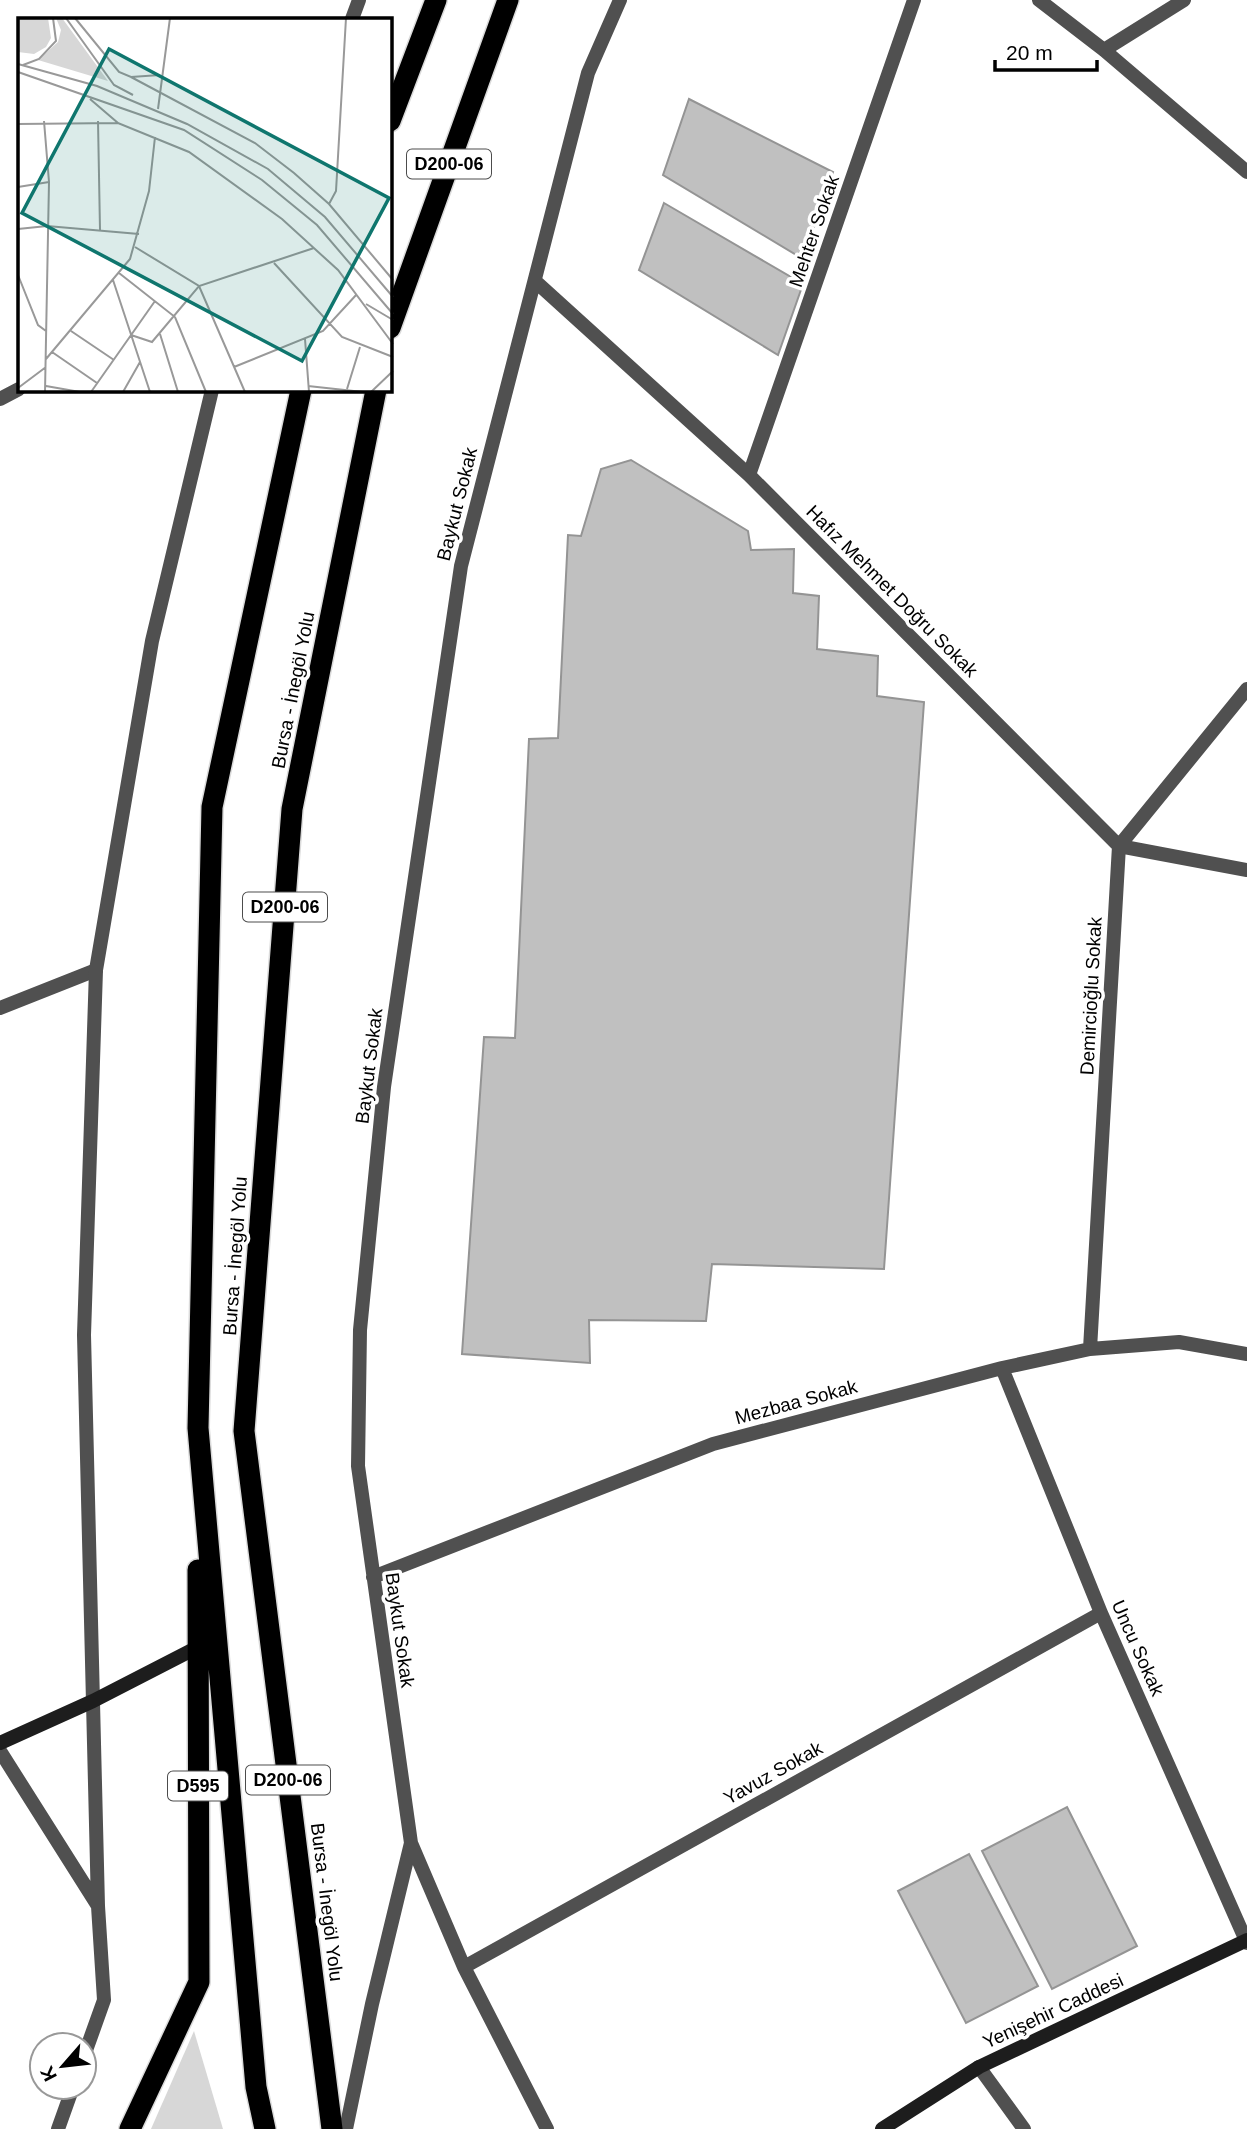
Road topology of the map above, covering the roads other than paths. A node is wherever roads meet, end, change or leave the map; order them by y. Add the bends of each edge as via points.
1 (359, 0) edge
2 (436, 0) edge
3 (508, 0) edge
4 (620, 0) edge
5 (914, 0) edge
6 (1039, 0) edge
7 (1184, 0) edge
8 (352, 18) edge
9 (1104, 50) junction
10 (392, 116) edge
11 (1247, 172) edge
12 (535, 281) junction
13 (392, 322) edge
14 (18, 390) edge
15 (212, 392) edge
16 (301, 392) edge
17 (376, 392) edge
18 (0, 399) edge
19 (749, 475) junction
20 (1247, 689) edge
21 (1119, 846) junction
22 (1247, 870) edge
23 (96, 970) junction
24 (0, 1007) edge
25 (1090, 1349) junction
26 (1247, 1354) edge
27 (1002, 1368) junction
28 (198, 1428) junction
29 (373, 1577) junction
30 (1101, 1613) junction
31 (198, 1647) junction
32 (93, 1701) junction
33 (0, 1743) edge
34 (0, 1751) edge
35 (411, 1843) junction
36 (98, 1906) junction
37 (1246, 1941) edge
38 (464, 1967) junction
39 (93, 2031) edge
40 (979, 2067) junction
41 (68, 2101) edge
42 (58, 2129) edge
43 (130, 2129) edge
44 (265, 2129) edge
45 (332, 2129) edge
46 (346, 2129) edge
47 (547, 2129) edge
48 (882, 2129) edge
49 (1024, 2129) edge

1 - 8 street
2 - 10 highway
3 - 13 highway, D200-06
4 - 12 street, Baykut Sokak via 588,74
5 - 19 street, Mehter Sokak
6 - 9 street
7 - 9 street
9 - 11 street
12 - 19 street, Hafız Mehmet Doğru Sokak
12 - 29 street, Baykut Sokak via 461,566 384,1087 359,1343 358,1465
14 - 18 street
15 - 23 street via 152,640
16 - 28 highway, Bursa - İnegöl Yolu / D200-06 via 212,807
17 - 45 highway, Bursa - İnegöl Yolu / D200-06 via 292,809 244,1431
19 - 21 street, Hafız Mehmet Doğru Sokak
20 - 21 street
21 - 22 street
21 - 25 street, Demircioğlu Sokak
23 - 24 street
23 - 32 street via 84,1335
25 - 26 street, Mezbaa Sokak via 1179,1342
25 - 27 street, Mezbaa Sokak
27 - 29 street, Mezbaa Sokak via 713,1444
27 - 30 street, Uncu Sokak
28 - 31 highway, D595
28 - 44 highway, Bursa - İnegöl Yolu / D200-06 via 256,2087
29 - 35 street, Baykut Sokak
30 - 37 street, Uncu Sokak
30 - 38 street, Yavuz Sokak
31 - 32 street
31 - 43 highway, D595 via 198,1982
32 - 33 street
32 - 36 street
34 - 36 street
35 - 38 street, Baykut Sokak
35 - 46 street
36 - 39 street via 104,2000
37 - 40 street, Yenişehir Caddesi
38 - 47 street, Baykut Sokak
40 - 48 street, Yenişehir Caddesi
40 - 49 street
41 - 42 street

